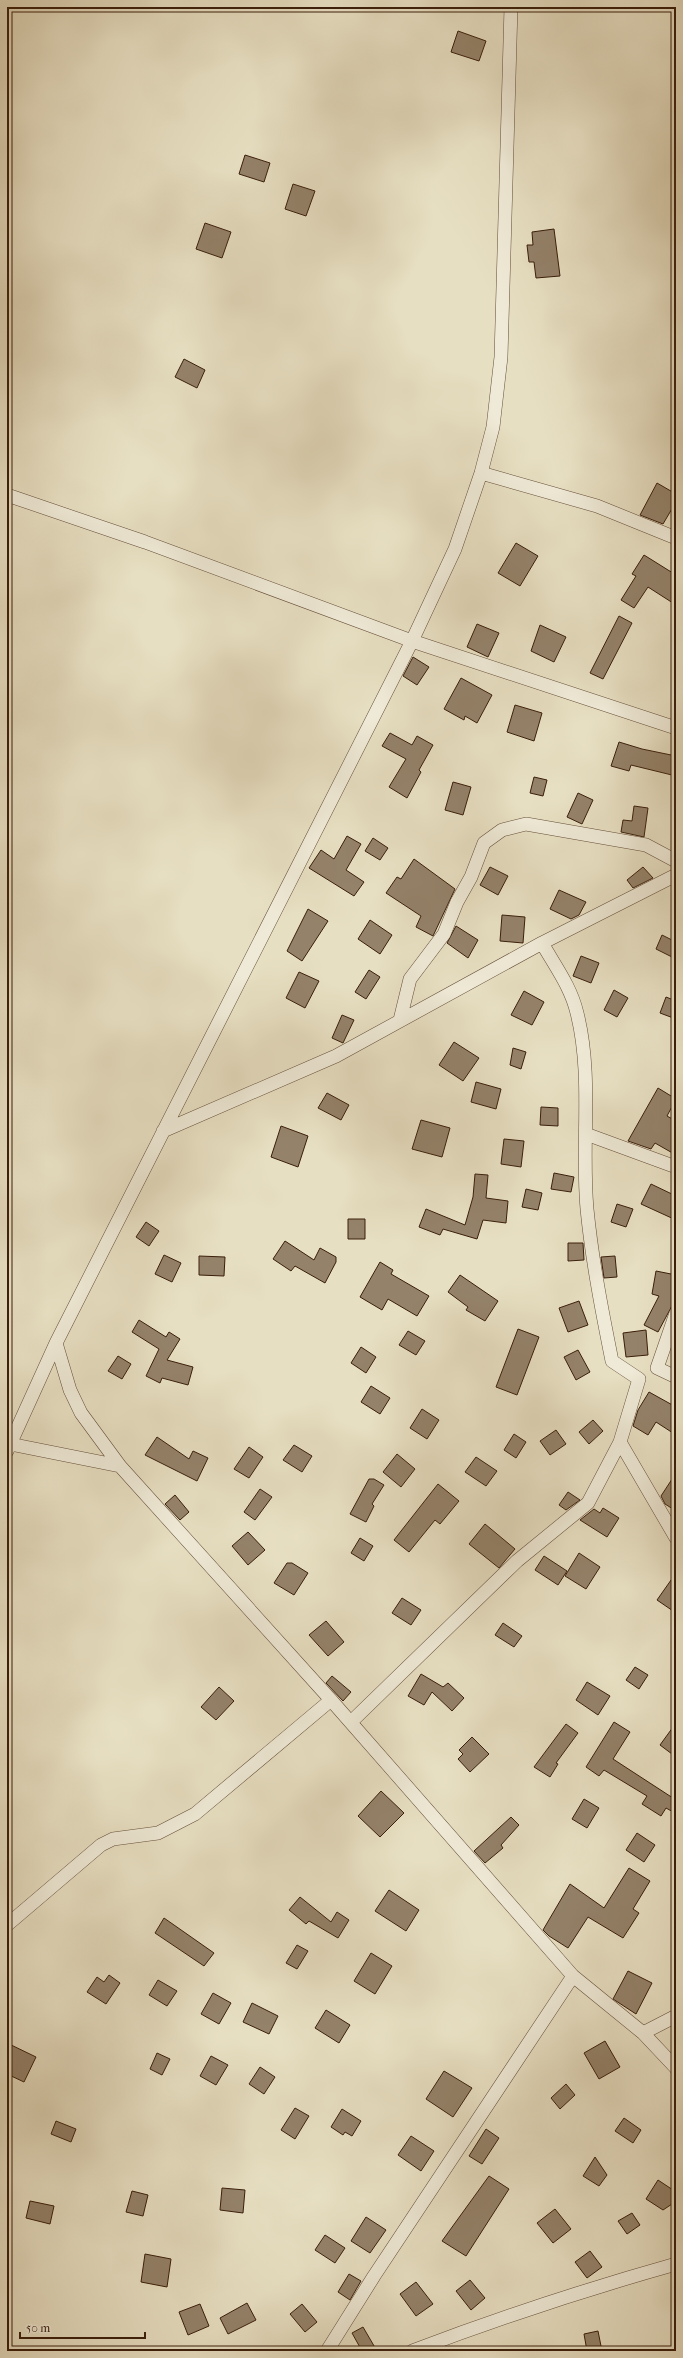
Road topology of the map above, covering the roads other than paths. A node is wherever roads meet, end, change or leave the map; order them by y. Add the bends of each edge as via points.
1 (511, 7) edge
2 (481, 473) junction
3 (7, 495) edge
4 (676, 538) edge
5 (412, 641) junction
6 (676, 728) edge
7 (676, 861) edge
8 (676, 875) edge
9 (542, 943) junction
10 (400, 1020) junction
11 (163, 1131) junction
12 (586, 1134) junction
13 (676, 1167) edge
14 (676, 1313) edge
15 (56, 1343) junction
16 (657, 1368) junction
17 (676, 1377) edge
18 (639, 1379) junction
19 (620, 1442) junction
20 (9, 1447) edge
21 (120, 1466) junction
22 (676, 1538) edge
23 (331, 1700) junction
24 (351, 1722) junction
25 (7, 1925) edge
26 (573, 1976) junction
27 (676, 2016) edge
28 (643, 2032) junction
29 (676, 2068) edge
30 (676, 2264) edge
31 (327, 2351) edge
32 (412, 2351) edge

1 - 2 street via 501,357 493,427
2 - 4 street via 597,506
2 - 5 street via 455,549
3 - 5 street via 145,542
5 - 6 street
5 - 11 street
7 - 10 street via 646,845 526,824 502,830 484,843 472,877 457,902 444,934 410,979
8 - 9 street
9 - 10 street
9 - 12 street via 569,989 577,1013 583,1049
10 - 11 street via 336,1056
11 - 15 street
12 - 13 street
12 - 18 street via 587,1208 612,1361
14 - 16 street
15 - 20 street
15 - 21 street via 70,1390 81,1413
16 - 17 street
16 - 18 street
18 - 19 street
19 - 22 street
19 - 24 street via 588,1503 517,1561
20 - 21 street
21 - 23 street
23 - 24 street
23 - 25 street via 195,1814 158,1833 113,1839 101,1845
24 - 26 street
26 - 28 street
26 - 31 street
27 - 28 street
28 - 29 street
30 - 32 street via 589,2288

